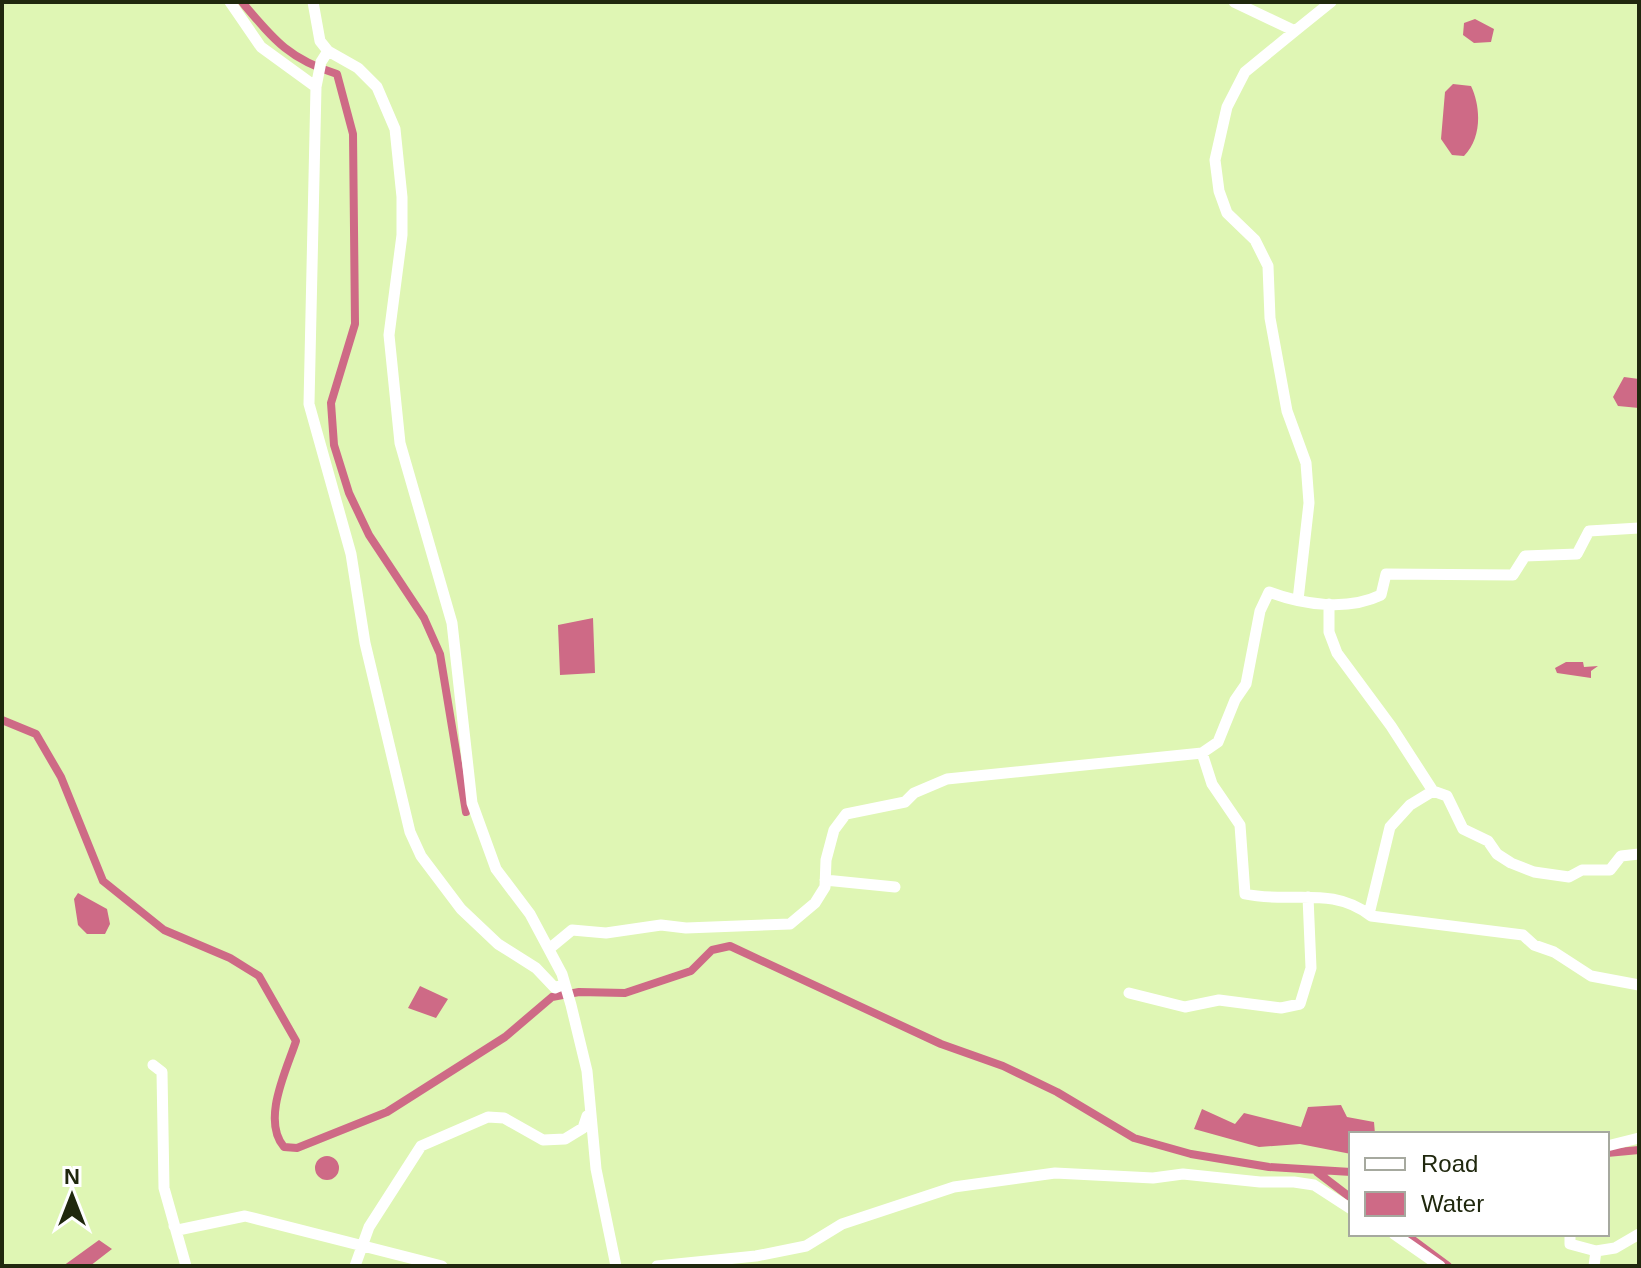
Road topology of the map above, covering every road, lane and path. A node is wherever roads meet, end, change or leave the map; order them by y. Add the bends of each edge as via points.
1 (230, 2) edge
2 (313, 2) edge
3 (1234, 2) edge
4 (1331, 2) edge
5 (1295, 31) junction
6 (325, 56) junction
7 (316, 87) junction
8 (1639, 528) edge
9 (1298, 600) junction
10 (1329, 604) junction
11 (1202, 753) junction
12 (1433, 791) junction
13 (1639, 854) edge
14 (825, 880) junction
15 (895, 887) dead end
16 (1308, 897) junction
17 (1369, 914) junction
18 (549, 949) junction
19 (564, 984) junction
20 (1639, 985) edge
21 (1129, 993) dead end
22 (153, 1065) dead end
23 (589, 1109) junction
24 (1639, 1138) edge
25 (1609, 1146) edge
26 (1349, 1208) edge
27 (174, 1226) junction
28 (1639, 1234) edge
29 (1397, 1236) edge
30 (1570, 1236) edge
31 (363, 1243) junction
32 (1596, 1251) junction
33 (186, 1266) edge
34 (355, 1266) edge
35 (442, 1266) edge
36 (615, 1266) edge
37 (657, 1266) edge
38 (1440, 1266) edge
39 (1594, 1266) edge

1 - 7 street via 261,47
2 - 6 street
3 - 5 street
4 - 5 street
5 - 9 street via 1245,72 1227,107 1215,160 1227,213 1255,240 1268,266 1270,318 1287,411 1306,463 1309,503
6 - 7 street
6 - 18 street via 358,68 377,87 395,129 402,235 389,335 400,443 452,623 472,803 496,869
7 - 19 street via 309,404 351,554 365,643 410,832 437,879 485,934 536,968 549,985
8 - 10 street via 1589,531 1577,554 1525,556 1513,575 1386,574 1381,595 1360,605
9 - 10 street
9 - 11 street via 1269,592 1260,611 1246,684 1218,742
10 - 12 street via 1329,632 1337,653
11 - 14 street via 947,779 905,802 846,814 834,830
11 - 16 street via 1212,784 1240,825 1245,894
12 - 13 street via 1447,796 1463,829 1534,872 1569,877 1582,870 1610,870 1621,856
12 - 17 street via 1410,805 1390,827
14 - 15 street
14 - 18 street via 815,903 790,924 572,930
16 - 17 street via 1358,904
16 - 21 street via 1311,968 1300,1004 1281,1008 1219,1000 1185,1007
17 - 20 street via 1523,935 1591,976
18 - 19 street
19 - 23 street via 587,1071
22 - 27 street via 162,1072 164,1188
23 - 31 street via 583,1128 565,1139 543,1140 504,1118 488,1117 421,1146
23 - 36 street
24 - 25 street
26 - 37 street via 1314,1185 1294,1182 1055,1173 954,1187 842,1224 806,1246
27 - 31 street via 178,1230 245,1216
27 - 33 street
28 - 32 street via 1615,1248
29 - 38 street
30 - 32 street via 1570,1244
31 - 34 street
31 - 35 street
32 - 39 street

